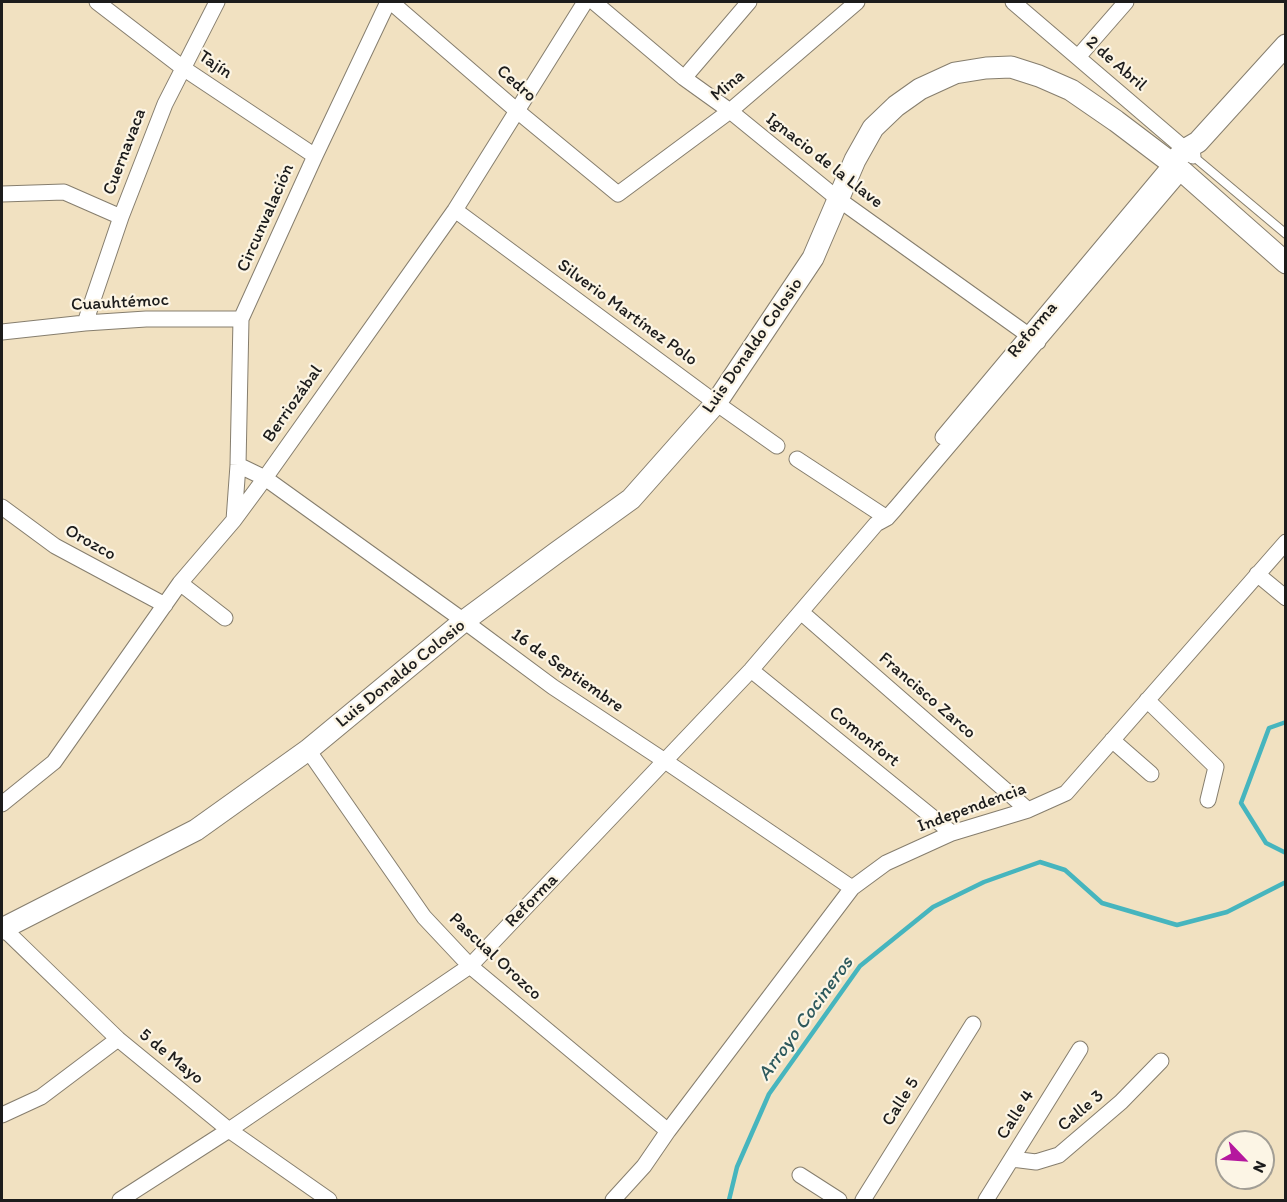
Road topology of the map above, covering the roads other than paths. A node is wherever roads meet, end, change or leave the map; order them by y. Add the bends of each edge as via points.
1 (97, 2) edge
2 (217, 2) edge
3 (389, 2) edge
4 (585, 2) edge
5 (594, 2) edge
6 (748, 2) edge
7 (857, 2) edge
8 (1013, 2) edge
9 (1126, 2) edge
10 (1286, 45) edge
11 (1078, 57) junction
12 (183, 68) junction
13 (684, 78) junction
14 (516, 110) junction
15 (730, 111) junction
16 (315, 156) junction
17 (1186, 157) junction
18 (2, 194) edge
19 (618, 194) joint
20 (838, 199) junction
21 (455, 210) junction
22 (121, 217) junction
23 (1286, 234) edge
24 (1286, 263) edge
25 (241, 319) junction
26 (85, 323) junction
27 (2, 332) edge
28 (1033, 339) junction
29 (716, 404) junction
30 (777, 446) dead end
31 (797, 459) dead end
32 (238, 465) junction
33 (265, 478) junction
34 (2, 507) edge
35 (881, 518) junction
36 (234, 520) junction
37 (1286, 542) edge
38 (1257, 574) junction
39 (180, 583) junction
40 (1286, 598) edge
41 (165, 605) junction
42 (801, 612) junction
43 (225, 618) dead end
44 (465, 621) junction
45 (752, 670) junction
46 (1147, 700) junction
47 (1112, 740) junction
48 (308, 750) junction
49 (665, 761) junction
50 (1151, 774) dead end
51 (1208, 800) dead end
52 (2, 804) edge
53 (1028, 810) junction
54 (952, 833) junction
55 (852, 888) junction
56 (2, 928) edge
57 (470, 966) junction
58 (973, 1024) dead end
59 (118, 1039) junction
60 (1080, 1049) dead end
61 (1161, 1061) dead end
62 (2, 1115) edge
63 (229, 1130) junction
64 (668, 1131) junction
65 (1012, 1159) junction
66 (800, 1175) dead end
67 (120, 1200) edge
68 (329, 1200) edge
69 (613, 1200) edge
70 (839, 1200) edge
71 (863, 1200) edge
72 (986, 1200) edge

1 - 12 street, Tajín
2 - 12 street, Cuernavaca
3 - 14 street, Cedro
3 - 16 street, Circunvalación
4 - 14 street, Berriozábal
5 - 13 street, Ignacio de la Llave
6 - 13 street
7 - 15 street, Mina
8 - 11 street, 2 de Abril
9 - 11 street
10 - 17 main road, Reforma
11 - 17 street, 2 de Abril
12 - 16 street, Tajín
12 - 22 street, Cuernavaca
13 - 15 street, Ignacio de la Llave
14 - 19 street, Cedro
14 - 21 street, Berriozábal
15 - 19 street, Mina
15 - 20 street, Ignacio de la Llave
16 - 25 street, Circunvalación
17 - 20 main road, Luis Donaldo Colosio via 1116,121 1071,90 1011,67 986,68 955,74 920,89 896,106 873,128
17 - 23 lane, Luis Donaldo Colosio
17 - 24 main road, Luis Donaldo Colosio
17 - 28 street, Reforma
18 - 22 street via 63,192
20 - 28 street, Ignacio de la Llave
20 - 29 main road, Luis Donaldo Colosio via 813,258
21 - 29 street, Silverio Martínez Polo
21 - 33 street, Berriozábal
22 - 26 street, Cuernavaca
25 - 26 street, Cuauhtémoc
25 - 32 street, Circunvalación
26 - 27 street, Cuauhtémoc
28 - 35 street, Reforma
29 - 30 street, Silverio Martínez Polo
29 - 44 main road, Luis Donaldo Colosio via 631,499
31 - 35 street
32 - 33 street
32 - 36 street, Circunvalación
33 - 36 street, Berriozábal
33 - 44 street, 16 de Septiembre
34 - 41 street, Orozco via 55,546
35 - 42 street, Reforma
36 - 39 street, Berriozábal
37 - 38 street, Independencia
38 - 40 street
38 - 46 street, Independencia
39 - 41 street, Berriozábal
39 - 43 street
41 - 52 street, Berriozábal via 54,762
42 - 45 street, Reforma
42 - 53 street, Francisco Zarco
44 - 48 main road, Luis Donaldo Colosio
44 - 49 street, 16 de Septiembre via 553,687
45 - 49 street, Reforma
45 - 54 street, Comonfort
46 - 47 street, Independencia
46 - 51 street via 1216,767
47 - 50 street
47 - 53 street, Independencia via 1066,793
48 - 56 main road, Luis Donaldo Colosio via 196,830
48 - 57 street, Pascual Orozco via 424,917
49 - 55 street, 16 de Septiembre
49 - 57 street, Reforma
53 - 54 street, Independencia
54 - 55 street, Independencia via 886,863
55 - 64 street, Independencia
56 - 59 street, 5 de Mayo
57 - 63 street, Reforma
57 - 64 street, Pascual Orozco
58 - 71 street, Calle 5
59 - 62 street via 41,1097
59 - 63 street, 5 de Mayo
60 - 65 street, Calle 4
61 - 65 street, Calle 3 via 1121,1102 1059,1155 1036,1162
63 - 67 street, Reforma
63 - 68 street, 5 de Mayo
64 - 69 street, Independencia via 644,1166
65 - 72 street, Calle 4
66 - 70 street

